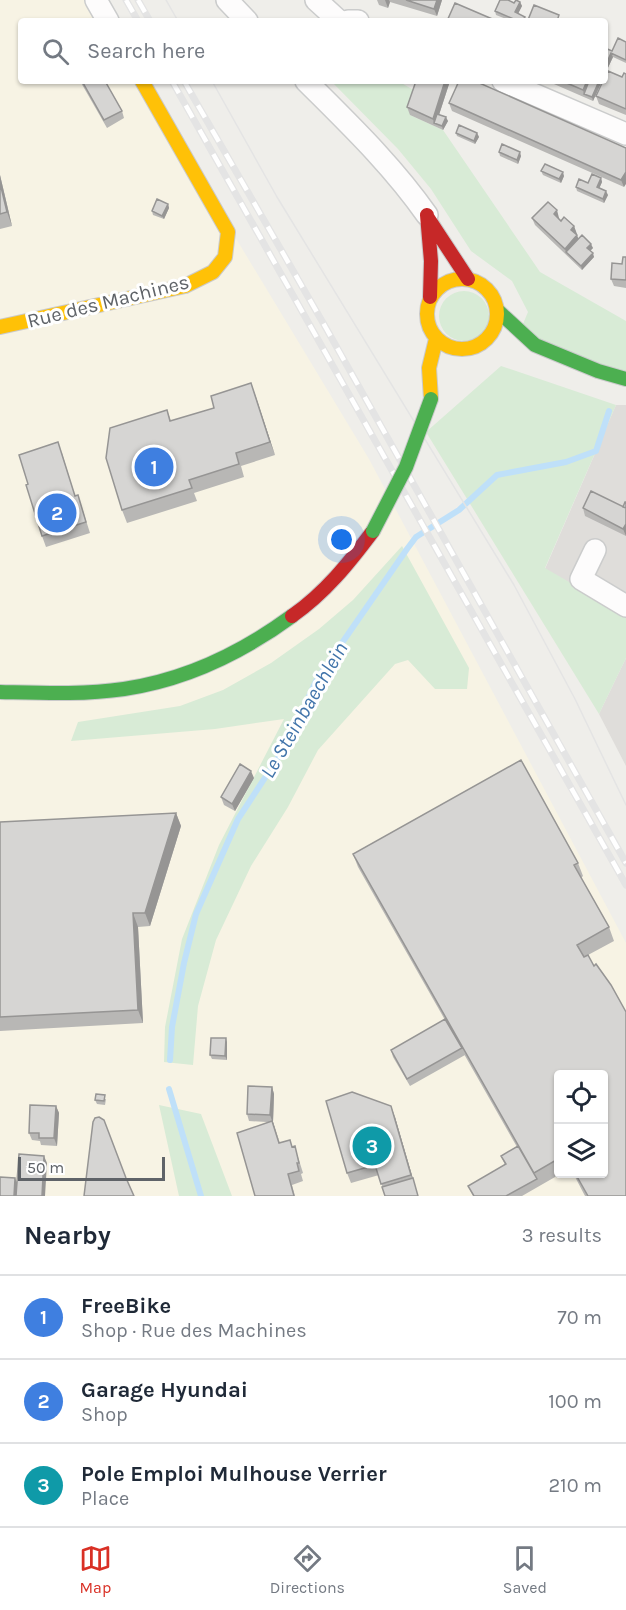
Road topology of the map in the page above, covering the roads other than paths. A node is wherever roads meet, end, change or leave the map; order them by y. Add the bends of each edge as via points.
1 (96, 0) edge
2 (227, 0) edge
3 (316, 0) edge
4 (106, 18) edge
5 (244, 18) edge
6 (336, 18) edge
7 (144, 84) edge
8 (309, 84) edge
9 (510, 84) edge
10 (626, 134) edge
11 (427, 215) junction
12 (468, 279) junction
13 (430, 297) junction
14 (497, 310) junction
15 (0, 327) edge
16 (436, 339) junction
17 (535, 345) junction
18 (496, 346) dead end
19 (514, 346) dead end
20 (472, 348) junction
21 (453, 366) dead end
22 (626, 379) edge
23 (442, 382) dead end
24 (431, 399) junction
25 (595, 550) dead end
26 (626, 606) edge
27 (0, 692) edge

1 - 4 street
2 - 5 street
3 - 6 street
7 - 15 street, Rue des Machines via 228,232 225,257 213,272 185,286
8 - 11 street via 381,156
9 - 10 street
11 - 12 street
11 - 13 street
12 - 13 street via 446,282
12 - 14 street via 487,290
13 - 16 street via 426,319
14 - 17 street
14 - 20 street via 493,331
16 - 20 street via 455,349
16 - 24 street via 429,368
17 - 19 street
17 - 22 street
18 - 20 street
20 - 21 street
23 - 24 street
24 - 27 street, bridge via 413,454 373,531 341,572 314,598 257,639 185,674 141,687 76,693
25 - 26 street via 581,579

